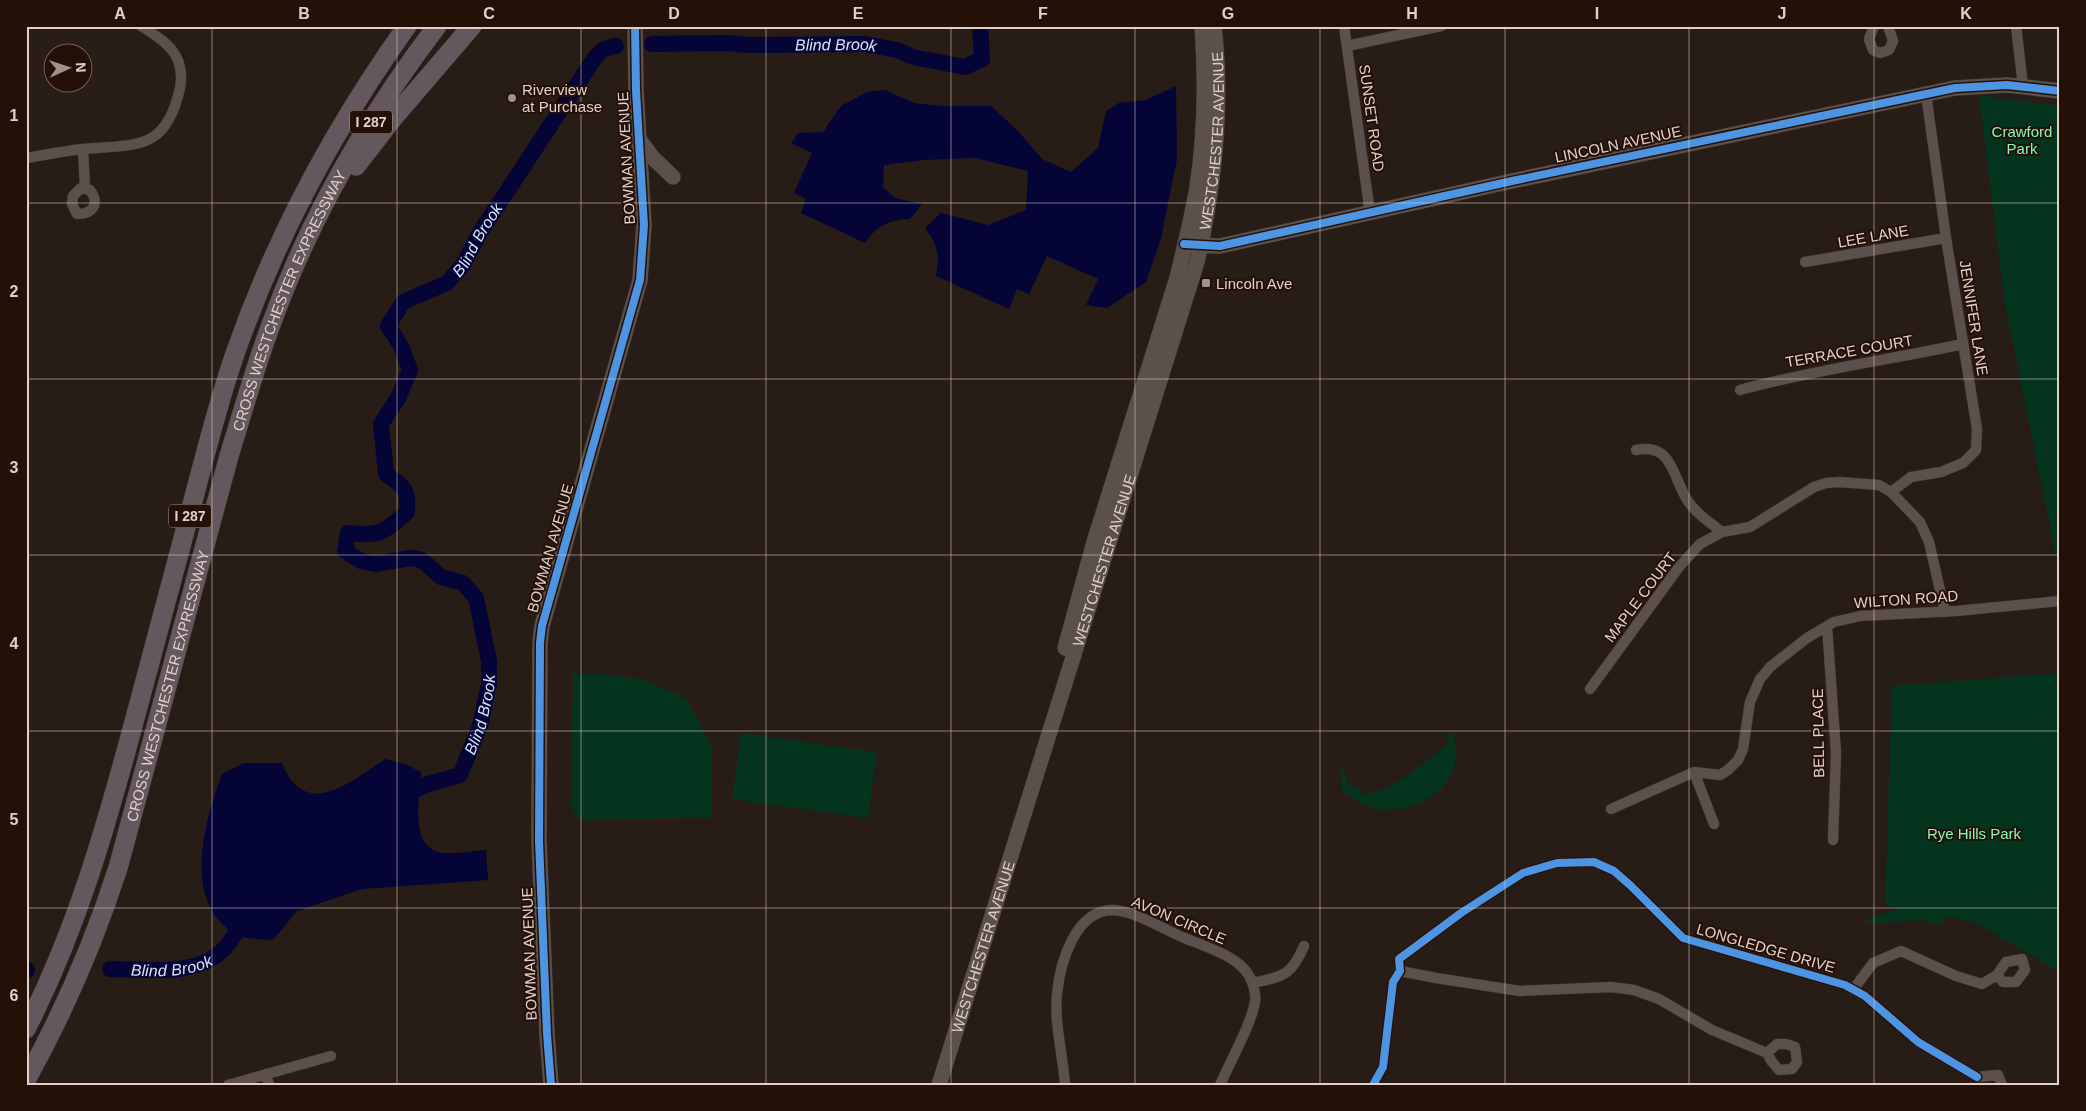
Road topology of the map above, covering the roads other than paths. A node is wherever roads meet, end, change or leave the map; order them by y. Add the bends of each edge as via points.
1 (140, 26) edge
2 (407, 26) edge
3 (437, 26) edge
4 (472, 26) edge
5 (635, 26) edge
6 (1202, 26) edge
7 (1214, 26) edge
8 (1344, 26) edge
9 (1441, 26) edge
10 (1874, 26) edge
11 (1888, 26) edge
12 (2016, 26) edge
13 (1347, 46) junction
14 (2023, 86) junction
15 (2060, 91) edge
16 (1926, 94) junction
17 (639, 138) junction
18 (83, 149) junction
19 (26, 158) edge
20 (673, 177) dead end
21 (85, 188) dead end
22 (1370, 213) junction
23 (314, 224) junction
24 (1946, 238) junction
25 (1184, 244) junction
26 (1201, 246) junction
27 (1805, 262) dead end
28 (1963, 344) junction
29 (1740, 390) dead end
30 (1636, 450) dead end
31 (1891, 492) junction
32 (1722, 532) junction
33 (2060, 600) edge
34 (1945, 612) junction
35 (1827, 626) junction
36 (1590, 689) dead end
37 (1694, 772) junction
38 (1611, 808) dead end
39 (1714, 824) dead end
40 (1833, 840) dead end
41 (1304, 946) dead end
42 (1400, 971) junction
43 (1997, 975) dead end
44 (1253, 982) junction
45 (1853, 990) junction
46 (26, 1029) edge
47 (1768, 1053) dead end
48 (331, 1056) dead end
49 (266, 1074) junction
50 (1980, 1079) edge
51 (26, 1080) edge
52 (228, 1085) edge
53 (269, 1085) edge
54 (551, 1085) edge
55 (930, 1085) edge
56 (939, 1085) edge
57 (1065, 1085) edge
58 (1220, 1085) edge
59 (1373, 1085) edge
60 (2002, 1085) edge

1 - 18 street via 171,47 180,61 181,81 170,117 161,130 144,143
2 - 46 highway, CROSS WESTCHESTER EXPRESSWAY / I 287 via 316,168 279,243 247,321 216,417 96,860 69,936
3 - 23 highway, CROSS WESTCHESTER EXPRESSWAY / I 287 via 366,129
4 - 23 highway via 394,117
5 - 17 main road, BOWMAN AVENUE
6 - 25 main road, WESTCHESTER AVENUE via 1202,134 1197,186
7 - 26 main road, WESTCHESTER AVENUE via 1218,93 1216,149
8 - 13 street, SUNSET ROAD
9 - 13 street
10 - 11 street via 1869,39 1873,50 1880,53 1889,50 1893,41
12 - 14 street
13 - 22 street, SUNSET ROAD
14 - 15 main road, LINCOLN AVENUE
14 - 16 main road, LINCOLN AVENUE via 1977,86
16 - 22 main road, LINCOLN AVENUE
16 - 24 street, JENNIFER LANE
17 - 20 main road via 652,157
17 - 54 main road, BOWMAN AVENUE via 644,225 640,280 542,626 540,643 539,841
18 - 19 street
18 - 21 street
22 - 26 main road, LINCOLN AVENUE via 1220,246
23 - 51 highway, CROSS WESTCHESTER EXPRESSWAY / I 287 via 275,313 248,392 112,885 72,990
24 - 27 street, LEE LANE
24 - 28 street, JENNIFER LANE
25 - 26 main road, LINCOLN AVENUE
25 - 55 main road, WESTCHESTER AVENUE via 1177,278 1094,542 1026,781
26 - 56 main road, WESTCHESTER AVENUE
28 - 29 street, TERRACE COURT via 1788,377
28 - 31 street, JENNIFER LANE via 1978,429 1976,450 1963,463 1941,472 1912,477
30 - 32 street via 1658,450 1667,457 1688,502
31 - 32 street, MAPLE COURT via 1878,485 1826,483 1814,487 1750,527
31 - 34 street via 1920,522 1929,542
32 - 36 street, MAPLE COURT via 1700,544 1679,567
33 - 34 street, WILTON ROAD
34 - 35 street, WILTON ROAD via 1860,616
35 - 37 street, WILTON ROAD via 1770,667 1760,679 1750,702 1743,749 1738,760 1720,775
35 - 40 street, BELL PLACE via 1836,753
37 - 38 street
37 - 39 street
41 - 44 street via 1290,971
42 - 45 street, LONGLEDGE DRIVE via 1399,958 1407,951 1503,884 1523,873 1557,863 1594,862 1620,876 1683,938 1828,979
42 - 47 street via 1520,991 1580,987 1634,990 1659,999 1712,1030
42 - 59 street, LONGLEDGE DRIVE via 1393,982 1383,1067
43 - 45 street via 1982,984 1956,976 1901,950 1873,963
44 - 57 street, AVON CIRCLE via 1240,966 1218,952 1137,917 1114,910 1091,916 1076,934 1057,994
44 - 58 street via 1255,1000 1249,1022
45 - 50 street, LONGLEDGE DRIVE via 1865,996 1918,1042
48 - 49 street
49 - 52 street
49 - 53 street
50 - 60 street, LONGLEDGE DRIVE via 1998,1075

